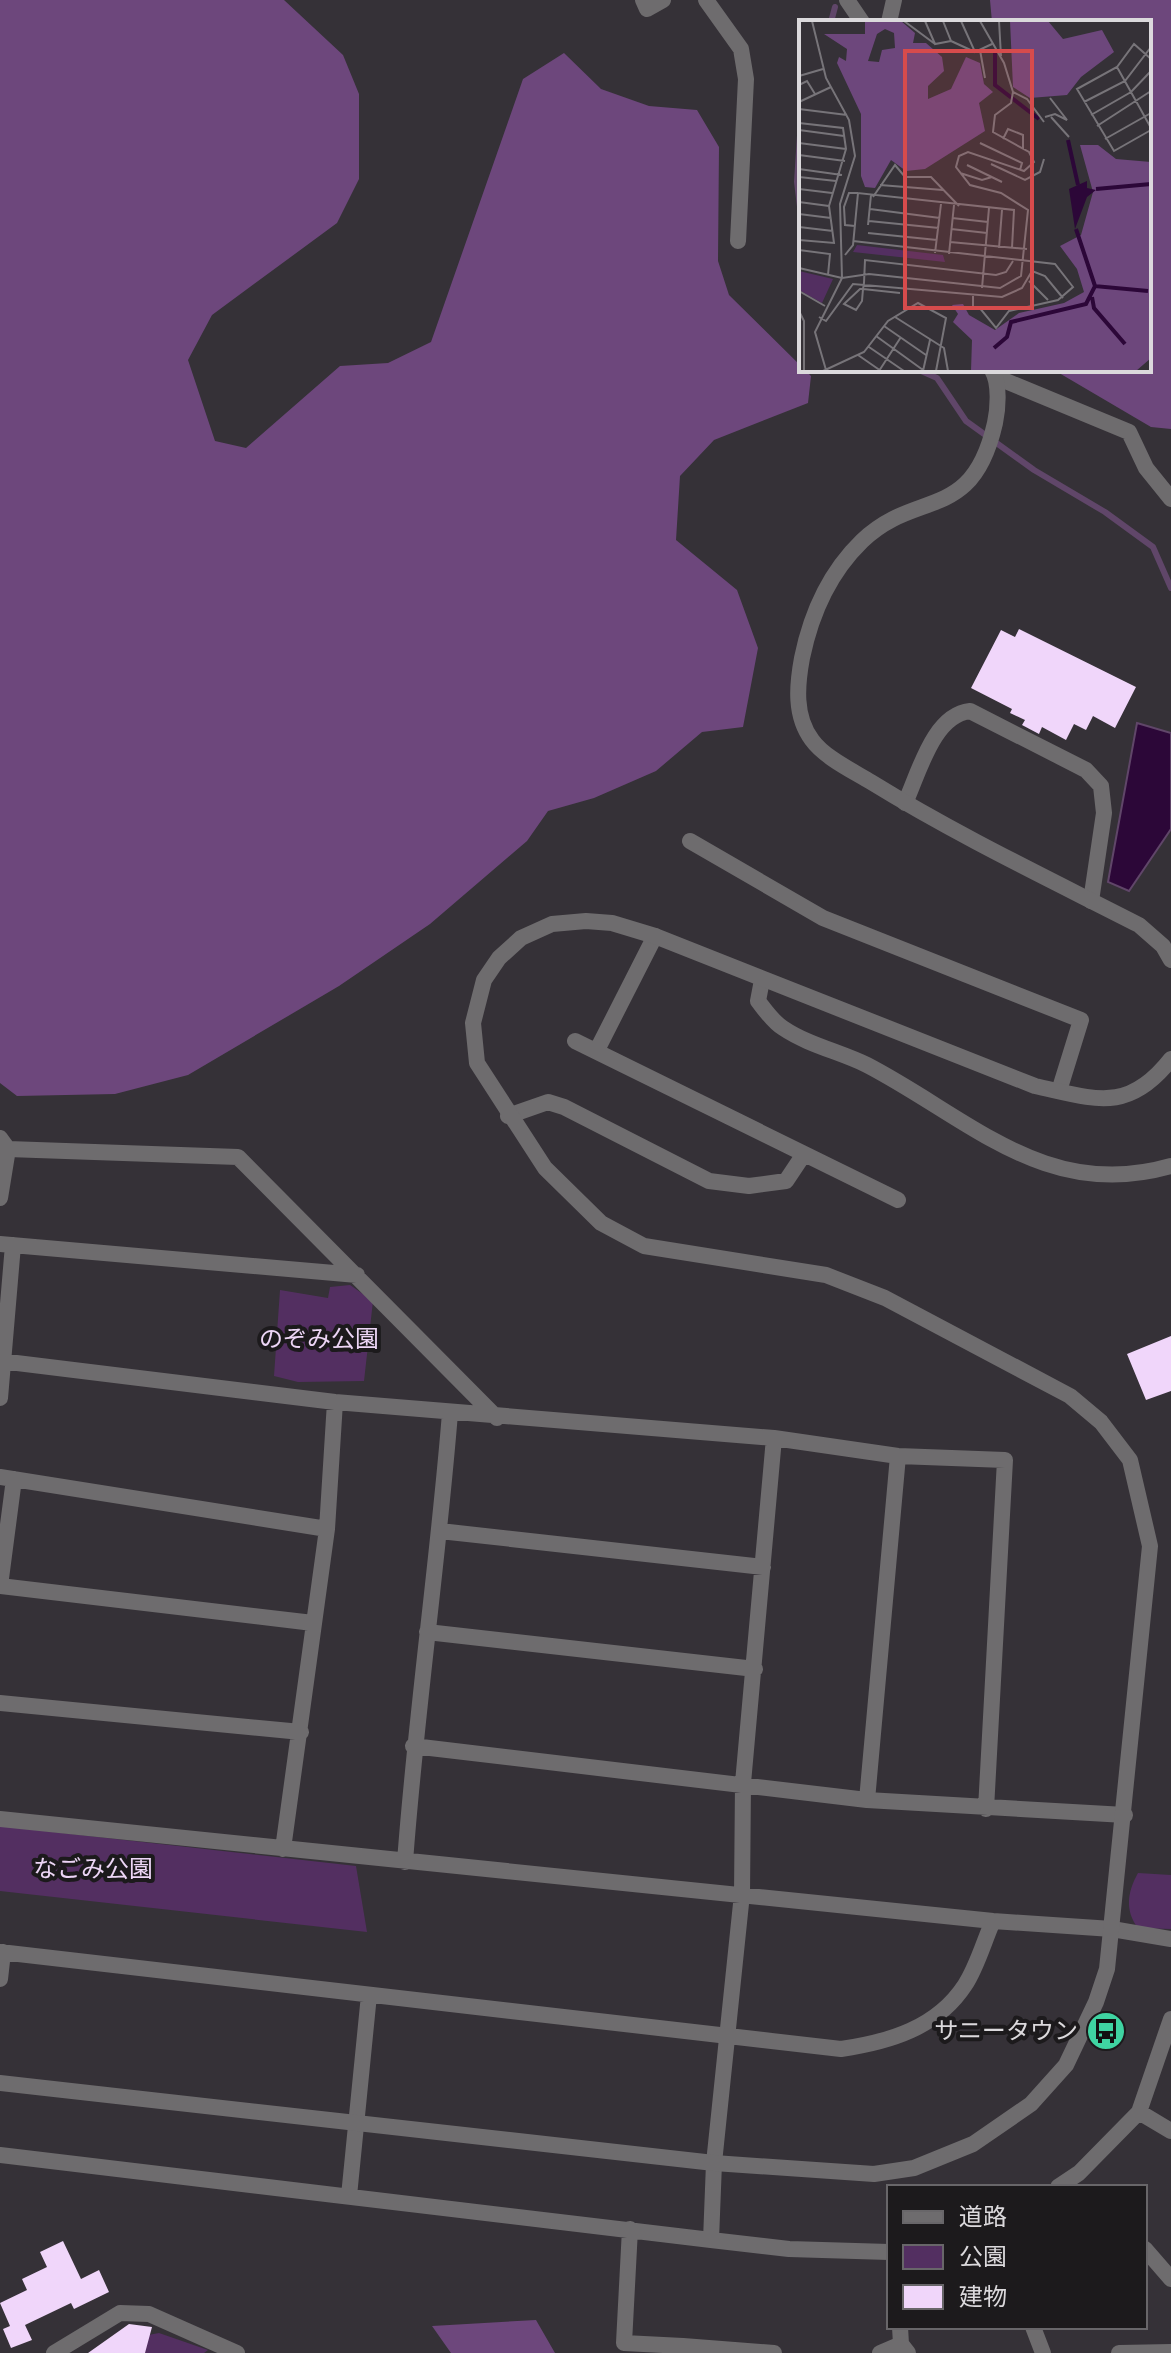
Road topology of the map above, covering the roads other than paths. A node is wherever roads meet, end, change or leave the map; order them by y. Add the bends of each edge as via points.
1 (629, 0) edge
2 (663, 0) edge
3 (706, 0) edge
4 (847, 0) edge
5 (894, 0) edge
6 (645, 4) edge
7 (861, 20) edge
8 (889, 20) edge
9 (738, 241) dead end
10 (994, 373) edge
11 (1171, 499) edge
12 (905, 803) junction
13 (690, 841) dead end
14 (1091, 901) junction
15 (655, 936) junction
16 (1171, 960) edge
17 (762, 980) junction
18 (575, 1041) dead end
19 (597, 1050) junction
20 (1171, 1059) edge
21 (1059, 1091) junction
22 (508, 1116) junction
23 (4, 1144) edge
24 (804, 1154) junction
25 (1171, 1166) edge
26 (0, 1198) edge
27 (898, 1200) dead end
28 (7, 1245) edge
29 (357, 1275) junction
30 (1, 1362) edge
31 (0, 1398) edge
32 (335, 1402) junction
33 (450, 1413) junction
34 (497, 1418) junction
35 (774, 1438) junction
36 (898, 1456) junction
37 (7, 1478) edge
38 (327, 1529) junction
39 (440, 1531) junction
40 (763, 1567) junction
41 (0, 1586) edge
42 (313, 1623) junction
43 (427, 1632) junction
44 (755, 1669) junction
45 (0, 1703) edge
46 (301, 1732) junction
47 (413, 1746) junction
48 (743, 1783) junction
49 (867, 1800) junction
50 (986, 1809) junction
51 (1125, 1815) junction
52 (0, 1819) edge
53 (283, 1849) junction
54 (405, 1862) junction
55 (742, 1894) junction
56 (993, 1921) junction
57 (1112, 1929) junction
58 (1171, 1939) edge
59 (1, 1952) edge
60 (0, 1979) edge
61 (369, 1995) junction
62 (1171, 2017) edge
63 (728, 2034) junction
64 (0, 2083) edge
65 (1139, 2112) junction
66 (356, 2123) junction
67 (1171, 2131) edge
68 (0, 2155) edge
69 (714, 2163) junction
70 (1079, 2173) junction
71 (1061, 2185) edge
72 (1089, 2185) edge
73 (349, 2196) junction
74 (630, 2229) junction
75 (711, 2240) junction
76 (1147, 2251) edge
77 (887, 2252) edge
78 (1171, 2279) edge
79 (1034, 2329) edge
80 (903, 2341) edge
81 (682, 2350) edge
82 (1171, 2352) edge
83 (54, 2353) edge
84 (237, 2353) edge
85 (774, 2353) edge
86 (880, 2353) edge
87 (1043, 2353) edge
88 (1119, 2353) edge

1 - 6 street
2 - 6 street
3 - 9 street via 741,49 746,79
4 - 7 street
5 - 8 street
10 - 11 street via 1129,432 1146,468
10 - 12 street via 994,424 978,471 950,498 891,522 864,540 829,579 805,643 795,693 811,740
12 - 14 street
12 - 14 street via 943,723 954,713 970,711 1086,770 1101,786 1104,813
13 - 21 street via 823,918 1081,1020
14 - 16 street via 1139,925
15 - 17 street
15 - 19 street
15 - 22 street via 612,923 552,924 521,938 499,958 484,980 473,1023 477,1063
17 - 21 street
17 - 25 street via 758,1001 782,1028 868,1066 1023,1156 1065,1171 1110,1177
18 - 19 street
19 - 24 street
20 - 21 street via 1130,1096 1102,1101
22 - 24 street via 548,1102 564,1107 709,1181 749,1186 786,1181
22 - 51 street via 575,1199 601,1223 644,1246 826,1275 885,1298 1070,1396 1101,1422 1130,1460 1150,1546
23 - 26 street
23 - 29 street via 238,1157
24 - 27 street
28 - 29 street
28 - 30 street
29 - 34 street
30 - 31 street
30 - 32 street
32 - 33 street
32 - 38 street
33 - 34 street
33 - 39 street
34 - 35 street
35 - 36 street
35 - 40 street
36 - 49 street
36 - 50 street via 1005,1460
37 - 38 street
37 - 41 street
38 - 42 street
39 - 40 street
39 - 43 street
40 - 44 street
41 - 42 street
42 - 46 street
43 - 44 street
43 - 47 street
44 - 48 street
45 - 46 street
46 - 53 street
47 - 48 street
47 - 54 street
48 - 49 street
48 - 55 street
49 - 50 street
50 - 51 street
51 - 57 street
52 - 53 street
53 - 54 street
54 - 55 street
55 - 56 street
55 - 63 street
56 - 57 street
56 - 63 street via 965,1985 928,2023 879,2043 841,2049
57 - 58 street
57 - 69 street via 1096,2002 1066,2065 1031,2104 973,2144 914,2168 874,2174
59 - 60 street
59 - 61 street
61 - 63 street
61 - 66 street
62 - 65 street
63 - 69 street
64 - 66 street
65 - 67 street
65 - 70 street
66 - 69 street
66 - 73 street
68 - 73 street
69 - 75 street
70 - 71 street
70 - 72 street
73 - 74 street
74 - 75 street
74 - 81 street via 624,2343
75 - 77 street
76 - 78 street
79 - 87 street
80 - 86 street
81 - 85 street
82 - 88 street
83 - 84 street via 120,2313 149,2314

